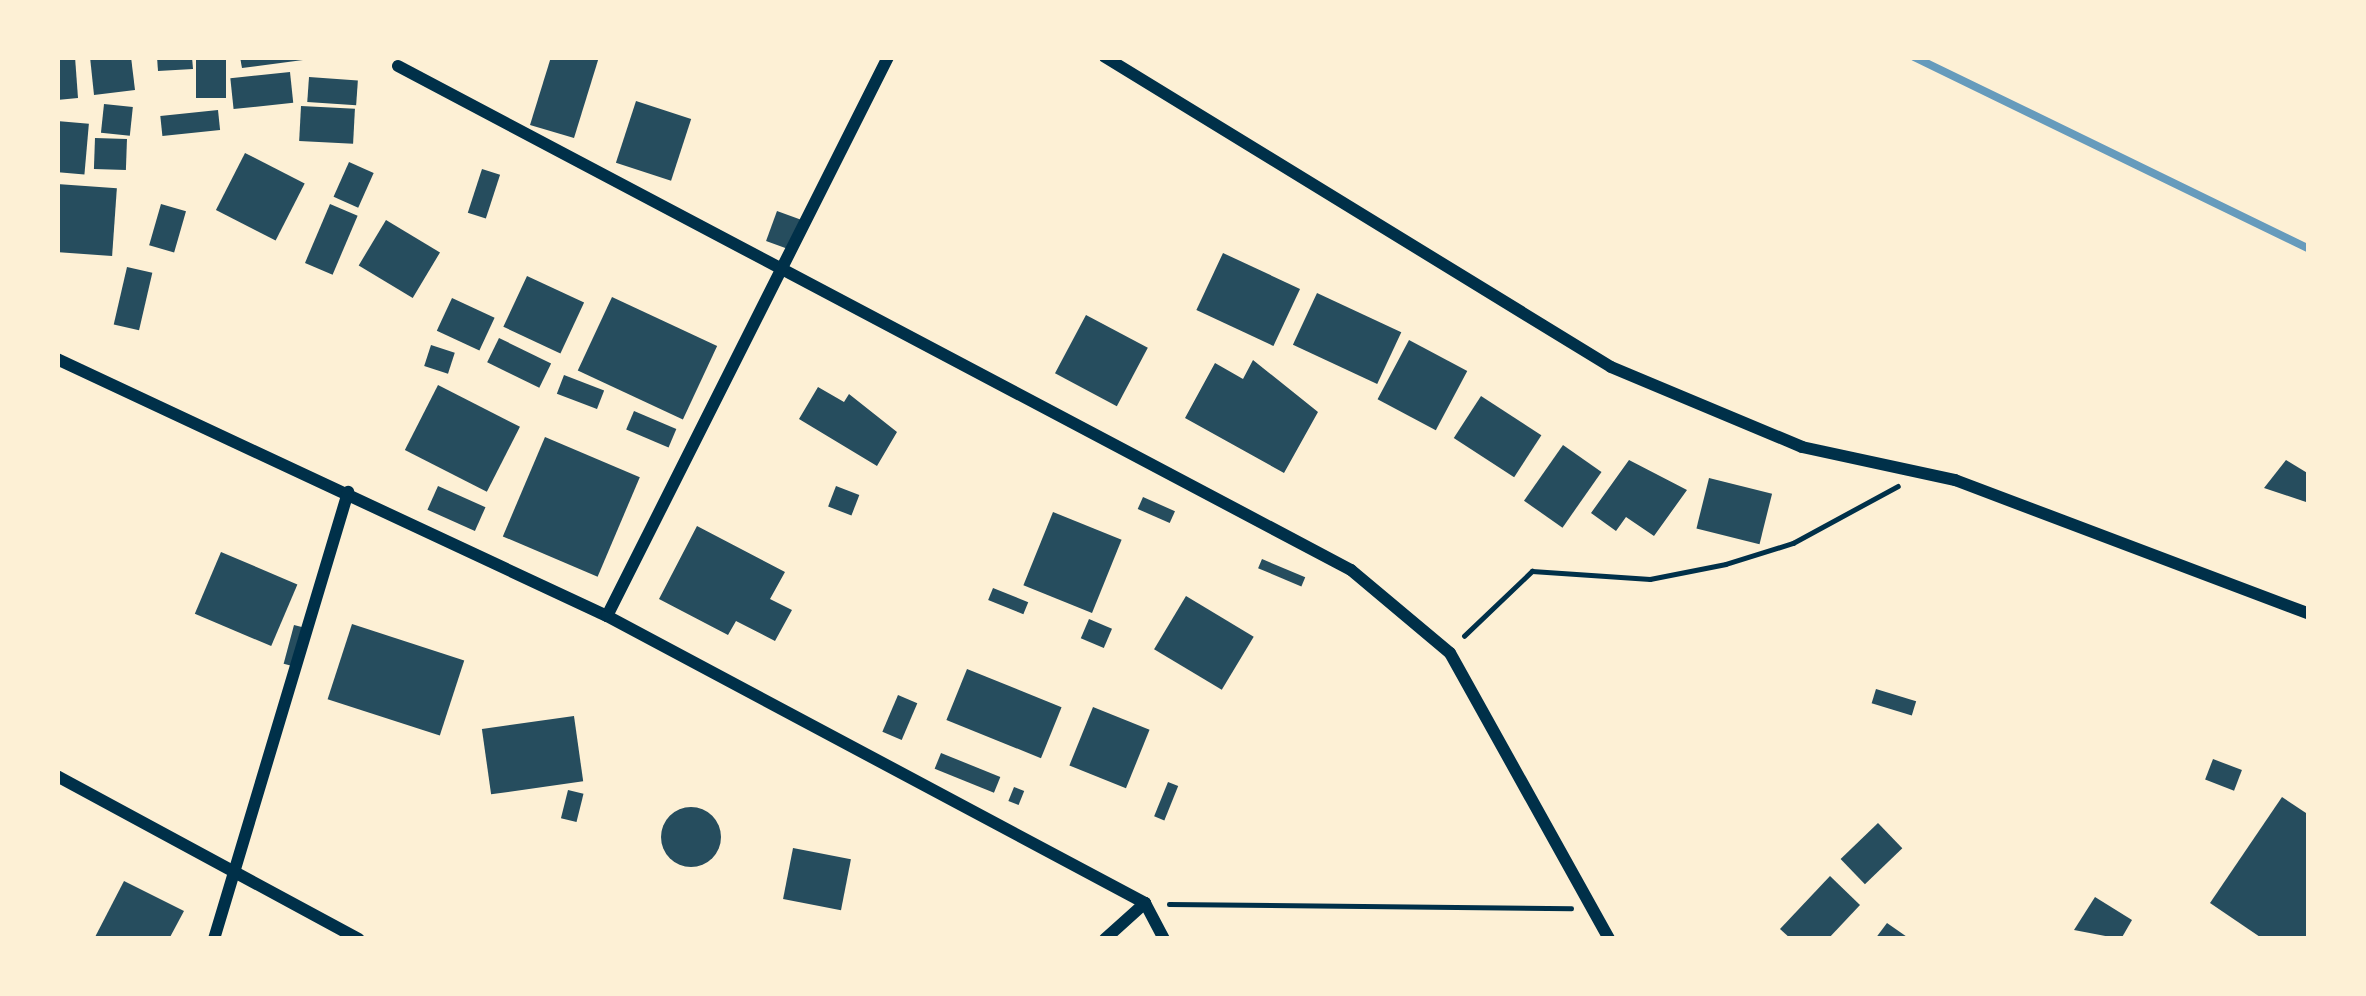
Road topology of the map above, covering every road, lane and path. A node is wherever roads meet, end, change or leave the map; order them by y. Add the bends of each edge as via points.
1 (888, 57) edge
2 (1105, 57) edge
3 (398, 66) dead end
4 (782, 277) junction
5 (57, 359) edge
6 (1918, 473) junction
7 (348, 491) junction
8 (2309, 614) edge
9 (607, 616) junction
10 (1450, 653) junction
11 (57, 776) edge
12 (230, 873) junction
13 (1145, 903) junction
14 (1591, 908) junction
15 (214, 939) edge
16 (359, 939) edge
17 (1105, 939) edge
18 (1164, 939) edge
19 (1609, 939) edge

1 - 4 street
2 - 6 street via 1611,367 1802,448
3 - 4 street
4 - 9 street
4 - 10 street via 1282,525
5 - 7 street
6 - 8 street via 2193,562
6 - 10 path via 1856,514 1726,564 1650,579 1532,571
7 - 9 street
7 - 12 street
9 - 13 street
10 - 14 street
11 - 12 street
12 - 15 street
12 - 16 street
13 - 14 path
13 - 17 street
13 - 18 street
14 - 19 street

